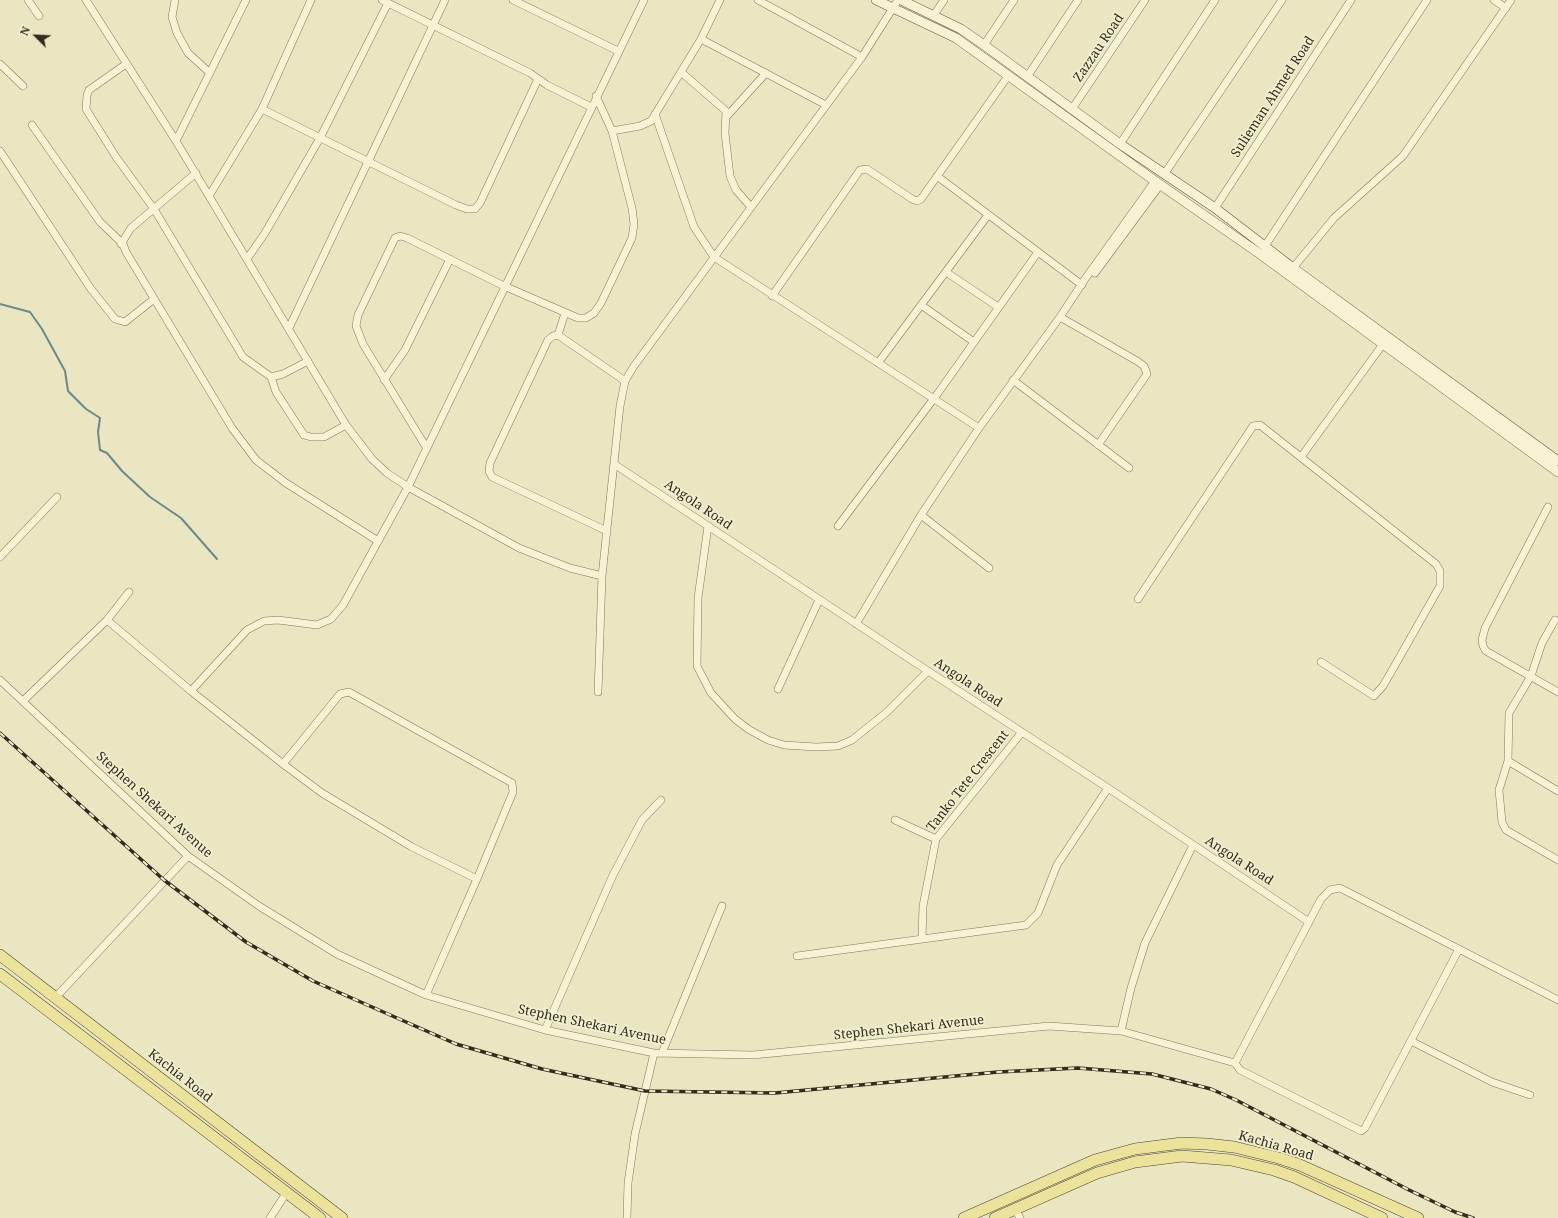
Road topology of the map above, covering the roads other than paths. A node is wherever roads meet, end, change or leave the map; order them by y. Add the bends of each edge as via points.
1 (28, 0) edge
2 (86, 0) edge
3 (175, 0) edge
4 (246, 0) edge
5 (311, 0) edge
6 (445, 0) edge
7 (513, 0) edge
8 (644, 0) edge
9 (720, 0) edge
10 (758, 0) edge
11 (876, 0) edge
12 (944, 0) edge
13 (1014, 0) edge
14 (1078, 0) edge
15 (1145, 0) edge
16 (1215, 0) edge
17 (1282, 0) edge
18 (1351, 0) edge
19 (1427, 0) edge
20 (1494, 0) edge
21 (1511, 0) edge
22 (385, 1) edge
23 (901, 4) edge
24 (1506, 8) junction
25 (934, 15) junction
26 (39, 16) dead end
27 (434, 24) junction
28 (701, 39) junction
29 (984, 45) junction
30 (618, 50) junction
31 (862, 57) junction
32 (0, 64) edge
33 (126, 64) junction
34 (681, 72) junction
35 (210, 73) junction
36 (766, 73) junction
37 (1008, 76) junction
38 (1027, 77) junction
39 (538, 79) junction
40 (23, 86) dead end
41 (596, 96) junction
42 (826, 105) junction
43 (591, 107) junction
44 (262, 109) junction
45 (1072, 109) junction
46 (656, 114) junction
47 (727, 116) junction
48 (32, 125) dead end
49 (612, 131) junction
50 (320, 138) junction
51 (176, 141) junction
52 (1120, 144) junction
53 (0, 151) edge
54 (368, 162) junction
55 (196, 173) junction
56 (1164, 173) junction
57 (937, 176) junction
58 (1158, 183) junction
59 (209, 196) junction
60 (751, 207) junction
61 (1215, 208) junction
62 (154, 209) junction
63 (988, 215) junction
64 (1241, 228) junction
65 (1236, 237) junction
66 (121, 244) junction
67 (1265, 246) junction
68 (1038, 252) junction
69 (714, 257) junction
70 (247, 259) junction
71 (450, 259) junction
72 (1293, 268) junction
73 (946, 272) junction
74 (1082, 285) junction
75 (504, 286) junction
76 (772, 296) junction
77 (154, 299) junction
78 (921, 305) junction
79 (998, 307) junction
80 (565, 313) junction
81 (1060, 317) junction
82 (289, 328) junction
83 (558, 335) junction
84 (974, 342) junction
85 (1383, 344) junction
86 (308, 361) junction
87 (878, 363) junction
88 (271, 377) junction
89 (384, 380) junction
90 (1013, 380) junction
91 (625, 381) junction
92 (933, 398) junction
93 (346, 425) junction
94 (979, 428) junction
95 (1098, 445) junction
96 (426, 447) junction
97 (1301, 457) junction
98 (1558, 461) edge
99 (614, 464) junction
100 (1129, 468) dead end
101 (1558, 472) edge
102 (408, 487) junction
103 (57, 497) dead end
104 (1548, 507) dead end
105 (921, 515) junction
106 (708, 526) junction
107 (838, 526) dead end
108 (607, 531) junction
109 (378, 541) junction
110 (0, 557) edge
111 (989, 568) dead end
112 (602, 576) junction
113 (129, 592) dead end
114 (1138, 599) dead end
115 (819, 600) junction
116 (107, 620) junction
117 (1555, 620) dead end
118 (856, 624) junction
119 (1321, 662) dead end
120 (928, 671) junction
121 (1531, 676) junction
122 (0, 680) edge
123 (778, 689) dead end
124 (191, 691) junction
125 (598, 692) dead end
126 (1558, 692) edge
127 (23, 701) junction
128 (1022, 732) junction
129 (1508, 761) junction
130 (283, 764) junction
131 (1108, 788) junction
132 (1558, 791) edge
133 (661, 800) dead end
134 (895, 820) dead end
135 (936, 840) junction
136 (1193, 845) junction
137 (188, 856) junction
138 (1558, 860) edge
139 (477, 879) junction
140 (722, 906) dead end
141 (1309, 922) junction
142 (922, 938) junction
143 (1459, 949) junction
144 (0, 955) edge
145 (797, 956) dead end
146 (0, 974) edge
147 (426, 995) junction
148 (55, 998) junction
149 (1558, 1000) edge
150 (545, 1030) junction
151 (1121, 1031) junction
152 (1410, 1041) junction
153 (654, 1053) junction
154 (662, 1053) junction
155 (1235, 1063) junction
156 (1530, 1095) dead end
157 (287, 1192) junction
158 (1017, 1214) edge
159 (270, 1218) edge
160 (320, 1218) edge
161 (342, 1218) edge
162 (627, 1218) edge
163 (964, 1218) edge
164 (995, 1218) edge
165 (1382, 1218) edge
166 (1418, 1218) edge

1 - 26 street
2 - 33 street
3 - 35 street via 172,17 177,33 188,53
4 - 35 street
5 - 44 street
6 - 27 street
7 - 30 street
8 - 30 street
9 - 28 street
10 - 31 street
11 - 23 street
12 - 25 street
13 - 29 street
14 - 38 street
15 - 45 street, Zazzau Road
16 - 52 street
17 - 56 street
18 - 61 street, Sulieman Ahmed Road
19 - 67 street
20 - 24 street
21 - 24 street
22 - 27 street
22 - 50 street
23 - 25 street
23 - 31 street
23 - 37 street via 956,38
24 - 72 street via 1403,156 1334,218
25 - 29 street
27 - 39 street
27 - 54 street
28 - 34 street
28 - 36 street
29 - 38 street
30 - 41 street
31 - 42 street
32 - 40 street
33 - 51 street
33 - 62 street via 89,90 86,109 116,157
34 - 46 street
34 - 47 street via 723,107
35 - 51 street
36 - 42 street
36 - 47 street
37 - 57 street
37 - 58 street
38 - 45 street
39 - 43 street
39 - 54 street via 475,209 456,205
41 - 43 street
41 - 49 street
42 - 60 street
43 - 75 street
44 - 50 street
44 - 59 street
45 - 52 street
46 - 49 street via 651,121 640,126
46 - 69 street via 694,227
47 - 60 street via 725,133 730,176 736,190
48 - 66 street via 100,222
49 - 80 street via 632,208 632,238 594,313 586,318
50 - 54 street
50 - 70 street via 269,227
51 - 55 street
52 - 56 street
53 - 77 street via 91,289 115,318 125,322
54 - 82 street
55 - 59 street
55 - 62 street
56 - 61 street
57 - 63 street
57 - 76 street via 917,201 867,169 860,170
58 - 65 street
58 - 74 street
59 - 70 street
60 - 69 street
61 - 64 street
62 - 66 street via 131,228
62 - 88 street via 243,357
63 - 68 street
63 - 73 street
64 - 65 street
64 - 67 street
65 - 85 street
66 - 77 street
67 - 72 street
68 - 74 street
68 - 79 street
69 - 76 street
69 - 91 street
70 - 82 street
71 - 75 street
71 - 89 street via 406,350
71 - 89 street via 407,238 395,238 358,315 356,326 363,344
72 - 98 street
73 - 78 street
73 - 79 street
74 - 81 street
75 - 80 street
75 - 96 street
76 - 87 street
77 - 109 street via 232,428 256,460 286,483
78 - 84 street
78 - 87 street
79 - 84 street
80 - 83 street
81 - 90 street
81 - 95 street via 1138,362 1144,366 1147,374
82 - 86 street
83 - 91 street
83 - 108 street via 548,340 490,463 489,471 492,477
84 - 92 street
85 - 97 street
85 - 101 street
86 - 88 street via 283,374
86 - 93 street
87 - 92 street
88 - 93 street via 276,392 304,435 324,437
89 - 96 street
90 - 94 street
90 - 95 street
91 - 99 street
92 - 94 street
92 - 107 street
93 - 102 street via 372,459
94 - 105 street
95 - 100 street
96 - 102 street
97 - 114 street via 1260,425 1253,426
97 - 119 street via 1436,564 1441,576 1440,586 1394,668 1374,696
99 - 106 street, Angola Road
99 - 108 street
102 - 109 street
102 - 112 street via 519,548 570,568
103 - 110 street
104 - 121 street via 1485,628 1482,640 1486,651
105 - 111 street
105 - 118 street
106 - 115 street, Angola Road
106 - 120 street via 698,598 697,666 710,694 748,729 784,746 838,746 852,740 887,712
108 - 112 street
109 - 124 street via 343,605 331,619 317,625 278,620 264,621 247,630
112 - 125 street
113 - 116 street
115 - 118 street, Angola Road
115 - 123 street
116 - 124 street
116 - 127 street
117 - 121 street via 1542,643
118 - 120 street, Angola Road
120 - 128 street, Angola Road
121 - 126 street
121 - 129 street via 1509,713
122 - 127 street, Stephen Shekari Avenue
124 - 130 street
127 - 137 street, Stephen Shekari Avenue
128 - 131 street, Angola Road
128 - 135 street, Tanko Tete Crescent
129 - 132 street
129 - 138 street via 1499,790 1504,826 1511,834
130 - 139 street via 322,793 412,847
130 - 139 street via 340,694 349,692 506,779 512,783 512,792
131 - 136 street, Angola Road
131 - 142 street via 1057,865 1038,913 1026,926 966,935
133 - 150 street via 642,820 613,875
134 - 135 street
135 - 142 street, Tanko Tete Crescent via 923,906
136 - 141 street, Angola Road
136 - 151 street via 1145,943
137 - 147 street, Stephen Shekari Avenue via 259,906 337,954
137 - 148 street
139 - 147 street
140 - 154 street
141 - 143 street via 1321,899 1330,890 1340,888
141 - 155 street
142 - 145 street
143 - 149 street
143 - 152 street
144 - 148 main road, Kachia Road
146 - 157 main road, Kachia Road
147 - 150 street, Stephen Shekari Avenue
148 - 161 main road, Kachia Road
150 - 153 street, Stephen Shekari Avenue
151 - 154 street, Stephen Shekari Avenue via 1049,1026 753,1055
151 - 155 street, Stephen Shekari Avenue
152 - 155 street, Stephen Shekari Avenue via 1365,1128 1361,1131 1240,1070
152 - 156 street via 1492,1082
153 - 154 street, Stephen Shekari Avenue
153 - 162 street via 635,1134 628,1183
157 - 159 street
157 - 160 main road, Kachia Road
158 - 164 main road, Kachia Road
158 - 165 main road, Kachia Road via 1074,1182 1118,1166 1157,1158 1204,1157 1252,1163 1274,1170
163 - 166 main road, Kachia Road via 1095,1160 1135,1149 1182,1143 1234,1147 1279,1158

